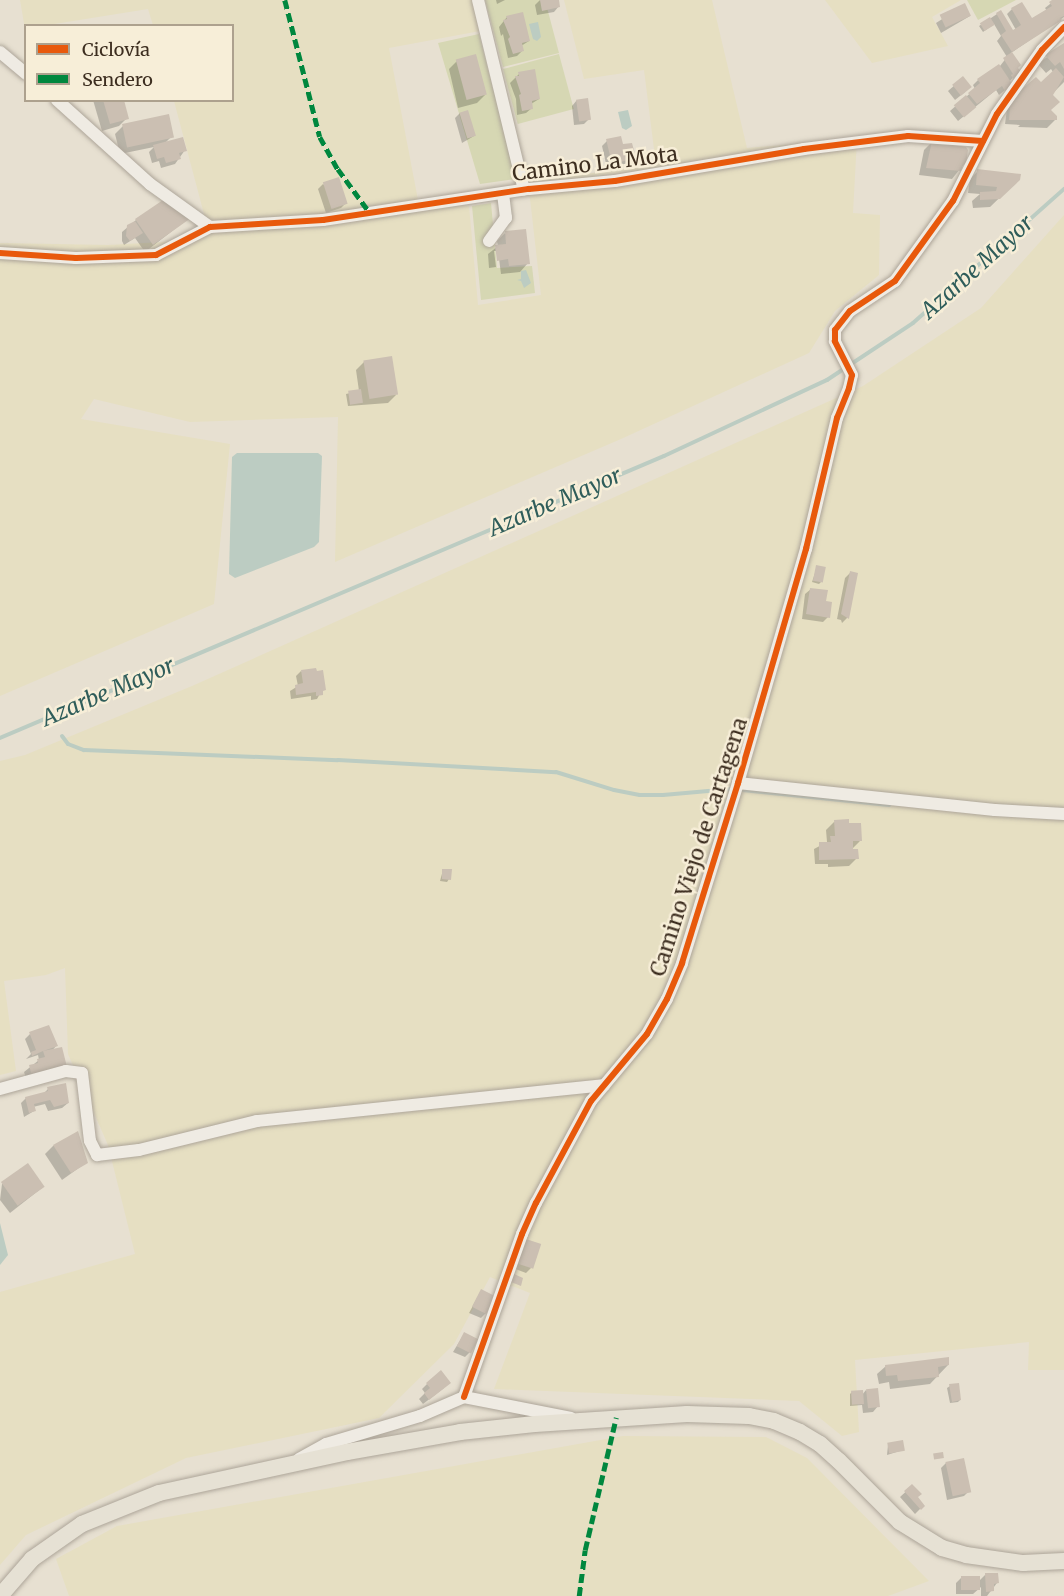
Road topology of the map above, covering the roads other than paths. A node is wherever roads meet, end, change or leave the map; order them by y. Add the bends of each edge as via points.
1 (478, 0) edge
2 (1064, 27) edge
3 (0, 52) edge
4 (24, 72) edge
5 (59, 102) edge
6 (983, 141) junction
7 (524, 190) junction
8 (503, 193) junction
9 (210, 227) junction
10 (489, 241) dead end
11 (0, 253) edge
12 (738, 783) junction
13 (1064, 814) edge
14 (604, 1085) junction
15 (0, 1089) edge
16 (464, 1397) junction
17 (583, 1420) junction
18 (288, 1465) junction
19 (1064, 1561) edge
20 (0, 1596) edge

1 - 7 street
2 - 6 street via 1027,70
3 - 4 street
5 - 9 street via 150,184
6 - 7 street, Camino La Mota via 908,136 615,181
6 - 12 street, Camino Viejo de Cartagena via 953,201 901,272 884,291 841,319 835,330 835,341 852,375
7 - 8 street, Camino La Mota
8 - 9 street, Camino La Mota via 323,220
8 - 10 street via 506,218
9 - 11 street via 156,255 76,258
12 - 13 street
12 - 14 street, Camino Viejo de Cartagena via 695,925 667,999 647,1034
14 - 15 street via 257,1121 139,1150 97,1155 90,1140 82,1073 66,1071
14 - 16 street, Camino Viejo de Cartagena via 582,1116 522,1234
16 - 17 street
16 - 18 street via 420,1416 326,1444
17 - 18 main road via 460,1432
17 - 19 main road via 721,1414 774,1421 820,1444 900,1522 942,1548 1013,1562
18 - 20 main road via 159,1492 111,1510 82,1524 32,1559

